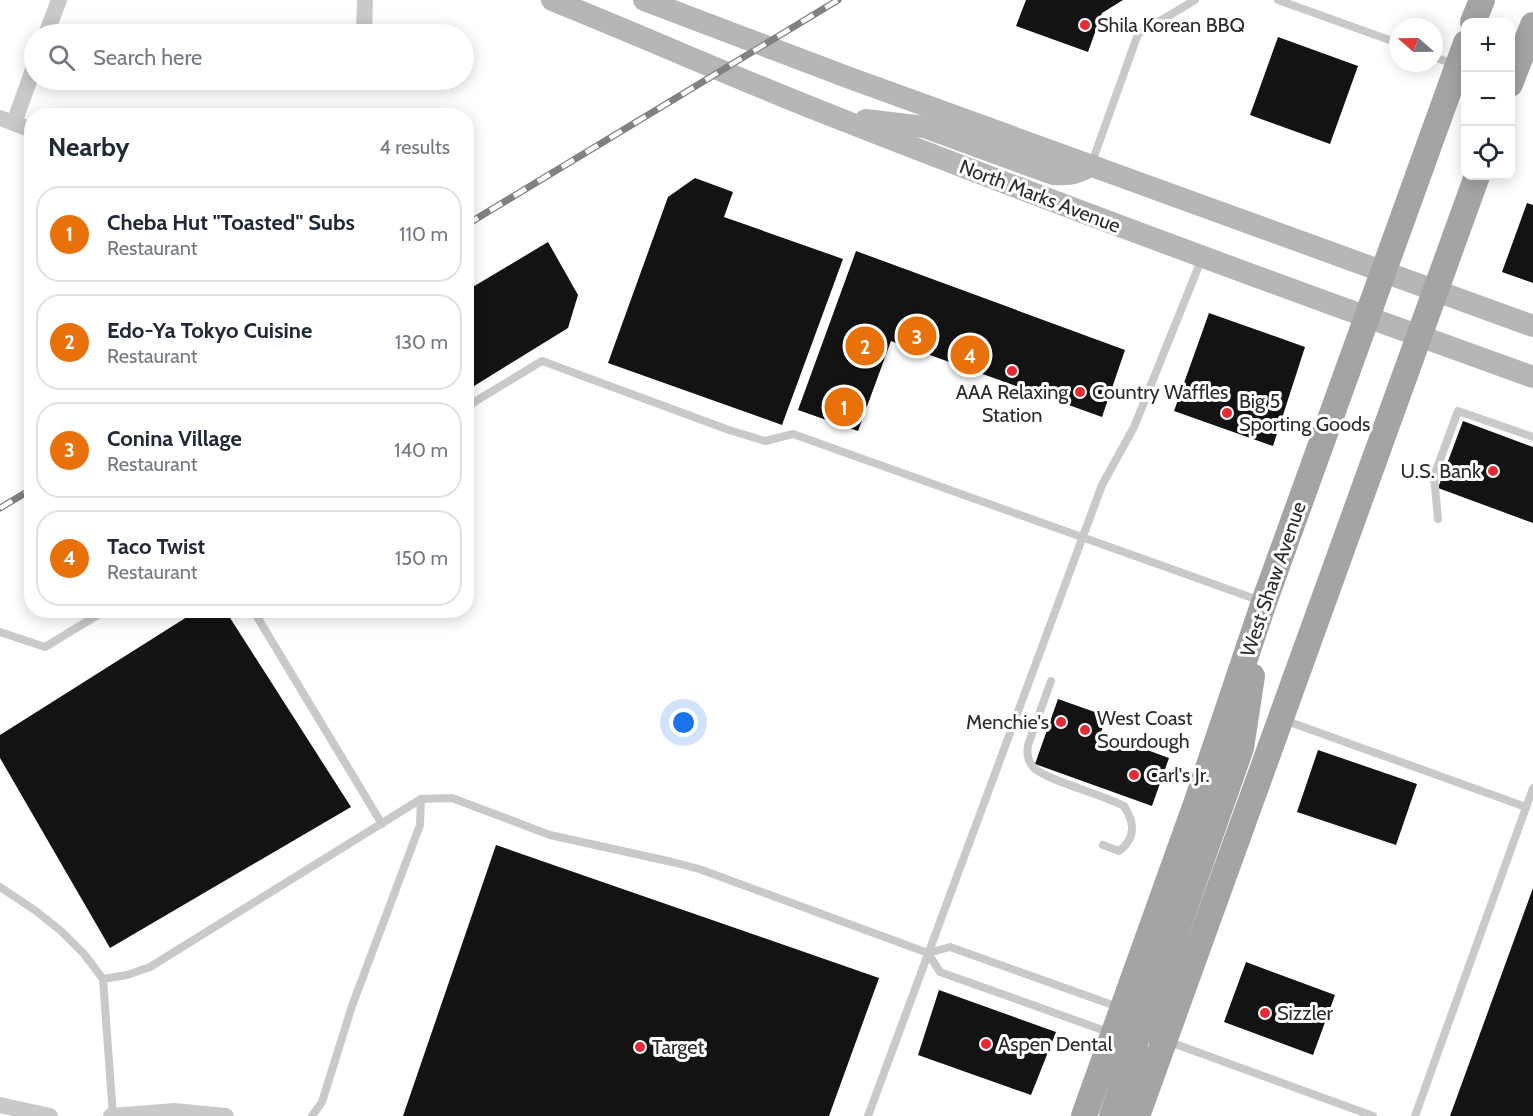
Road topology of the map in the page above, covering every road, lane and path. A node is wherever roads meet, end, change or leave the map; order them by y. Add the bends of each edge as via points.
1 (59, 0) edge
2 (365, 0) edge
3 (552, 0) edge
4 (644, 0) edge
5 (1195, 0) edge
6 (1278, 0) edge
7 (1482, 0) edge
8 (1475, 18) edge
9 (50, 24) edge
10 (364, 24) edge
11 (1531, 33) edge
12 (1389, 40) edge
13 (1452, 55) edge
14 (1515, 72) edge
15 (24, 87) edge
16 (832, 116) junction
17 (7, 121) edge
18 (24, 127) edge
19 (1091, 165) junction
20 (1476, 180) edge
21 (1202, 257) junction
22 (1384, 272) junction
23 (1435, 291) junction
24 (1366, 317) junction
25 (1533, 326) edge
26 (1419, 336) junction
27 (1533, 377) edge
28 (474, 402) edge
29 (1533, 437) edge
30 (1438, 519) dead end
31 (1082, 537) junction
32 (1264, 602) junction
33 (93, 618) edge
34 (258, 618) edge
35 (0, 632) edge
36 (1051, 681) dead end
37 (1281, 720) junction
38 (1533, 789) edge
39 (421, 799) junction
40 (1526, 807) junction
41 (382, 824) junction
42 (1103, 846) dead end
43 (0, 887) edge
44 (928, 953) junction
45 (103, 979) junction
46 (1123, 1009) junction
47 (1114, 1034) junction
48 (1164, 1040) junction
49 (0, 1106) edge
50 (50, 1116) edge
51 (112, 1116) edge
52 (226, 1116) edge
53 (312, 1116) edge
54 (868, 1116) edge
55 (1084, 1116) edge
56 (1112, 1116) edge
57 (1137, 1116) edge
58 (1372, 1116) edge
59 (1415, 1116) edge

1 - 9 street
2 - 10 street
3 - 16 main road, North Marks Avenue
4 - 19 main road
5 - 19 lane via 1138,34
6 - 12 lane
7 - 8 main road
11 - 14 main road
13 - 22 main road, West Shaw Avenue
15 - 17 street
16 - 19 main road via 924,127 1053,174 1080,173
16 - 21 main road, North Marks Avenue
17 - 18 street
19 - 22 main road
20 - 23 main road
21 - 24 main road, North Marks Avenue
21 - 31 lane via 1134,427 1102,485
22 - 23 main road
22 - 24 main road, West Shaw Avenue
23 - 25 main road
23 - 26 main road
24 - 26 main road, North Marks Avenue
24 - 32 main road, West Shaw Avenue
26 - 27 main road, North Marks Avenue
26 - 37 main road
28 - 31 lane via 542,361 765,441 793,434
29 - 30 lane via 1458,411 1434,476
31 - 32 lane
31 - 44 lane
32 - 46 main road, West Shaw Avenue
32 - 48 main road via 1240,748 1150,1006 1151,1025
33 - 35 lane via 45,647
34 - 41 lane
36 - 42 lane via 1027,754 1042,774 1124,806 1133,827 1127,846 1119,851
37 - 40 lane
37 - 48 main road
38 - 40 lane
39 - 41 lane
39 - 44 lane via 452,798 550,835 699,869
39 - 53 lane via 420,825 352,1006 322,1102
40 - 59 lane
41 - 45 lane via 150,967
43 - 45 lane via 61,931
44 - 46 lane via 950,947
44 - 47 lane via 940,972
44 - 54 lane
45 - 51 lane
46 - 47 main road, West Shaw Avenue
46 - 56 main road via 1134,1026 1135,1048
47 - 55 main road, West Shaw Avenue
48 - 57 main road
48 - 58 lane
49 - 50 street
51 - 52 street via 174,1111

